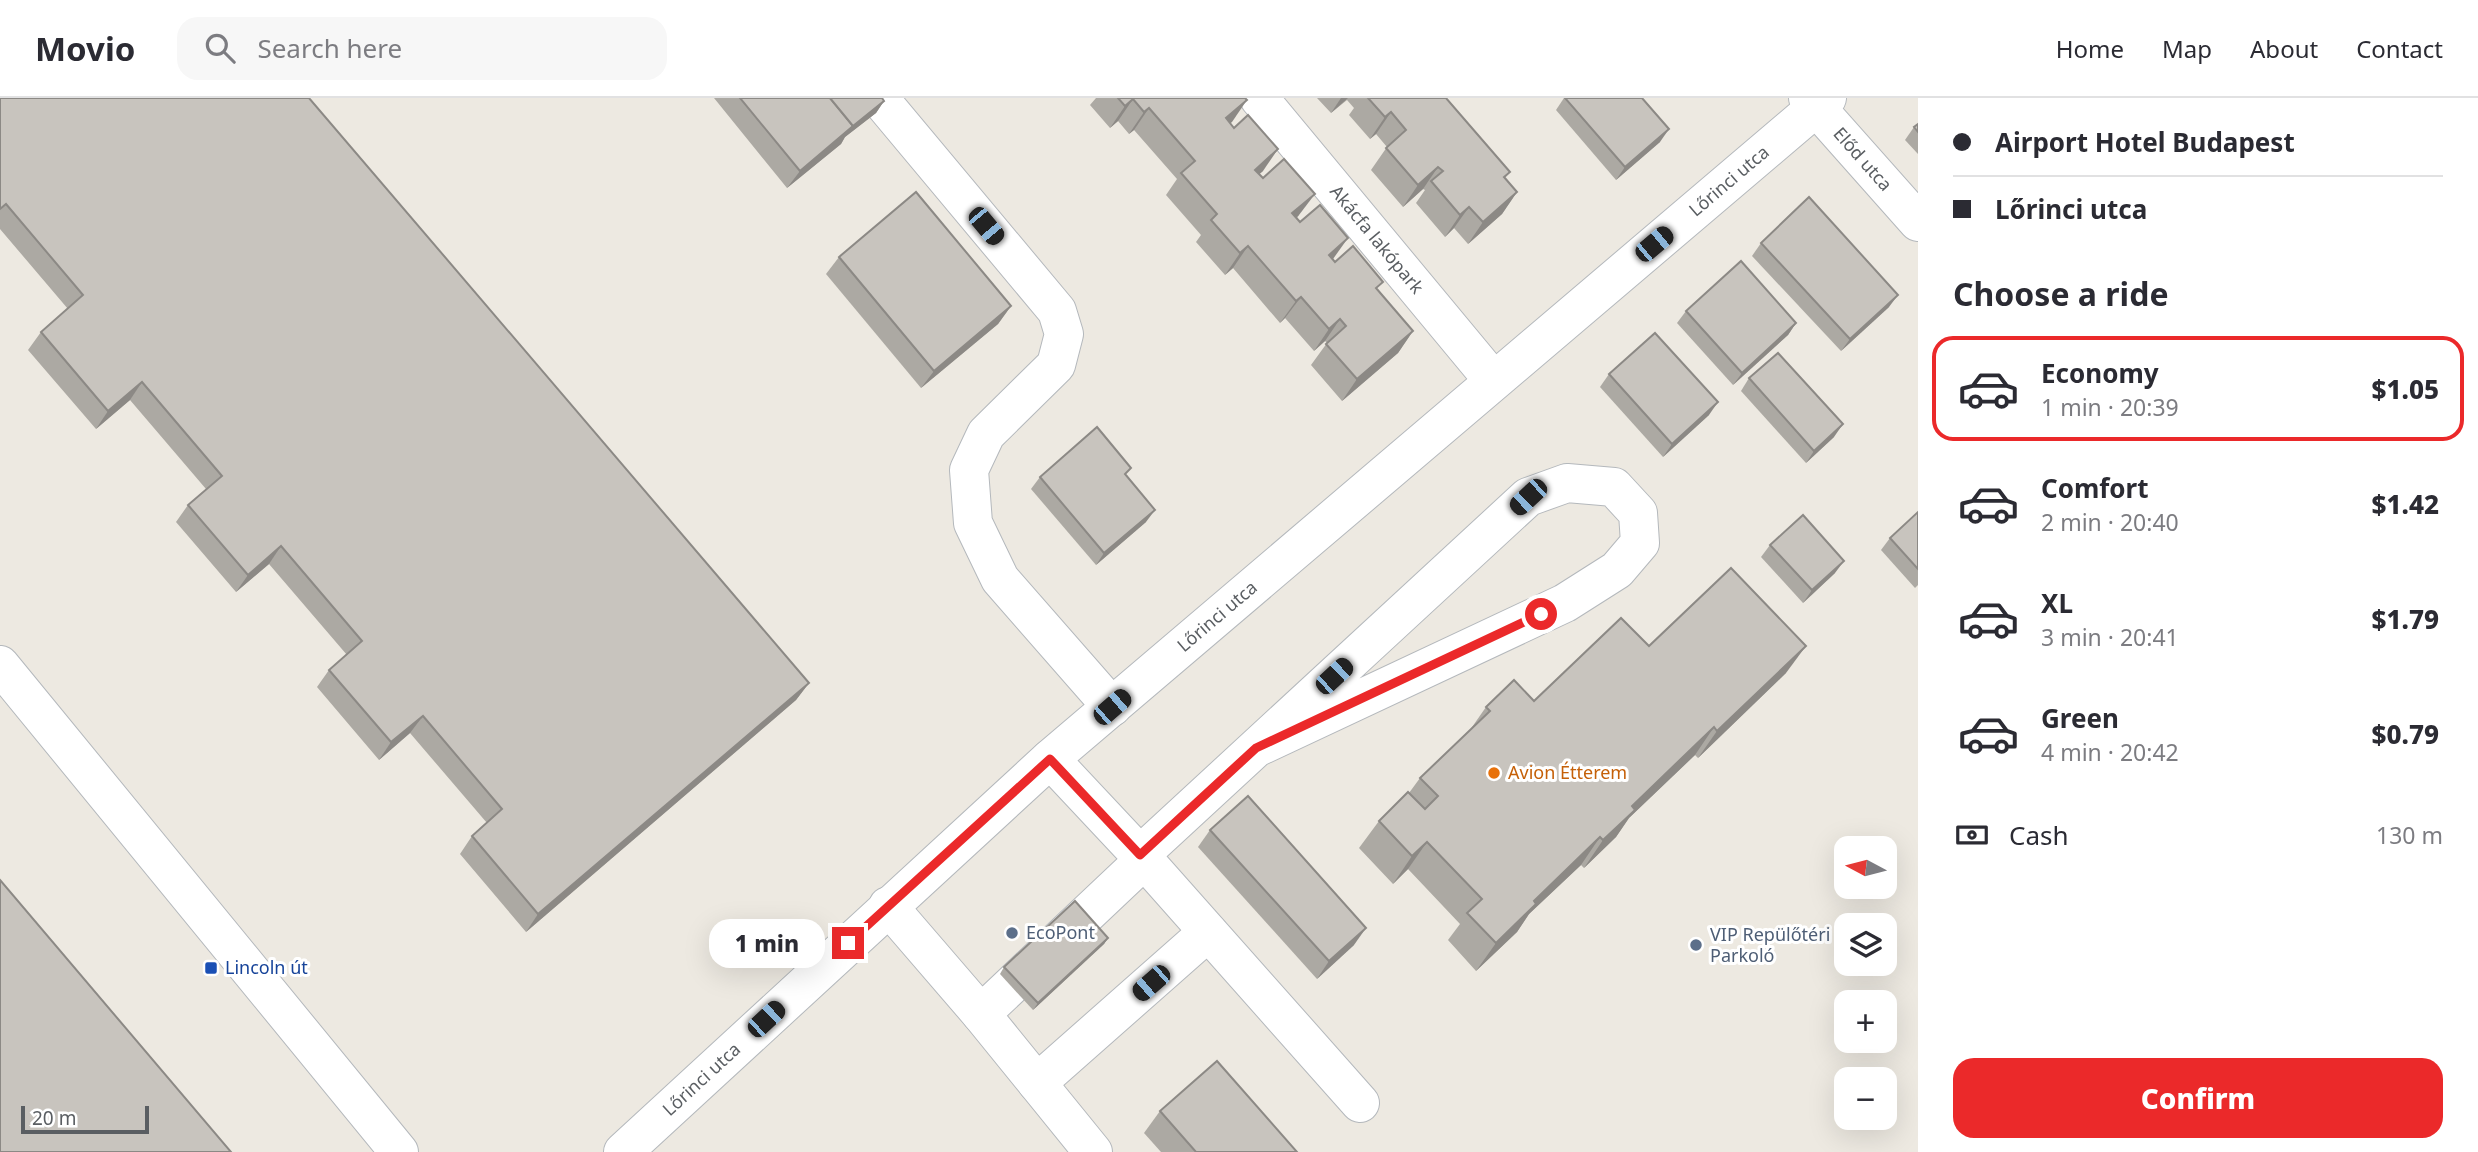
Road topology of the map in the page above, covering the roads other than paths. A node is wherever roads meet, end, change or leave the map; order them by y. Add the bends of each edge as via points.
1 (880, 98) edge
2 (1259, 98) edge
3 (1817, 101) edge
4 (1918, 222) edge
5 (1493, 380) junction
6 (0, 665) edge
7 (1112, 707) junction
8 (1256, 748) junction
9 (1050, 759) junction
10 (1142, 858) junction
11 (888, 906) junction
12 (1209, 932) junction
13 (981, 1014) junction
14 (1037, 1083) junction
15 (1360, 1102) dead end
16 (398, 1152) edge
17 (623, 1152) edge
18 (1093, 1152) edge

1 - 7 street via 1057,311 1065,334 1056,365 986,434 969,470 973,523 1000,579
2 - 5 street, Akácfa lakópark
3 - 4 street, Előd utca
3 - 5 street, Lőrinci utca
5 - 7 street, Lőrinci utca
6 - 16 street
7 - 9 street, Lőrinci utca
8 - 8 street via 1528,497 1567,483 1614,487 1637,513 1640,542 1617,570 1565,603
8 - 10 street
9 - 10 street
9 - 11 street, Lőrinci utca
10 - 12 street
10 - 13 street
11 - 13 street
11 - 17 street, Lőrinci utca
12 - 14 street
12 - 15 street
13 - 14 street
14 - 18 street

